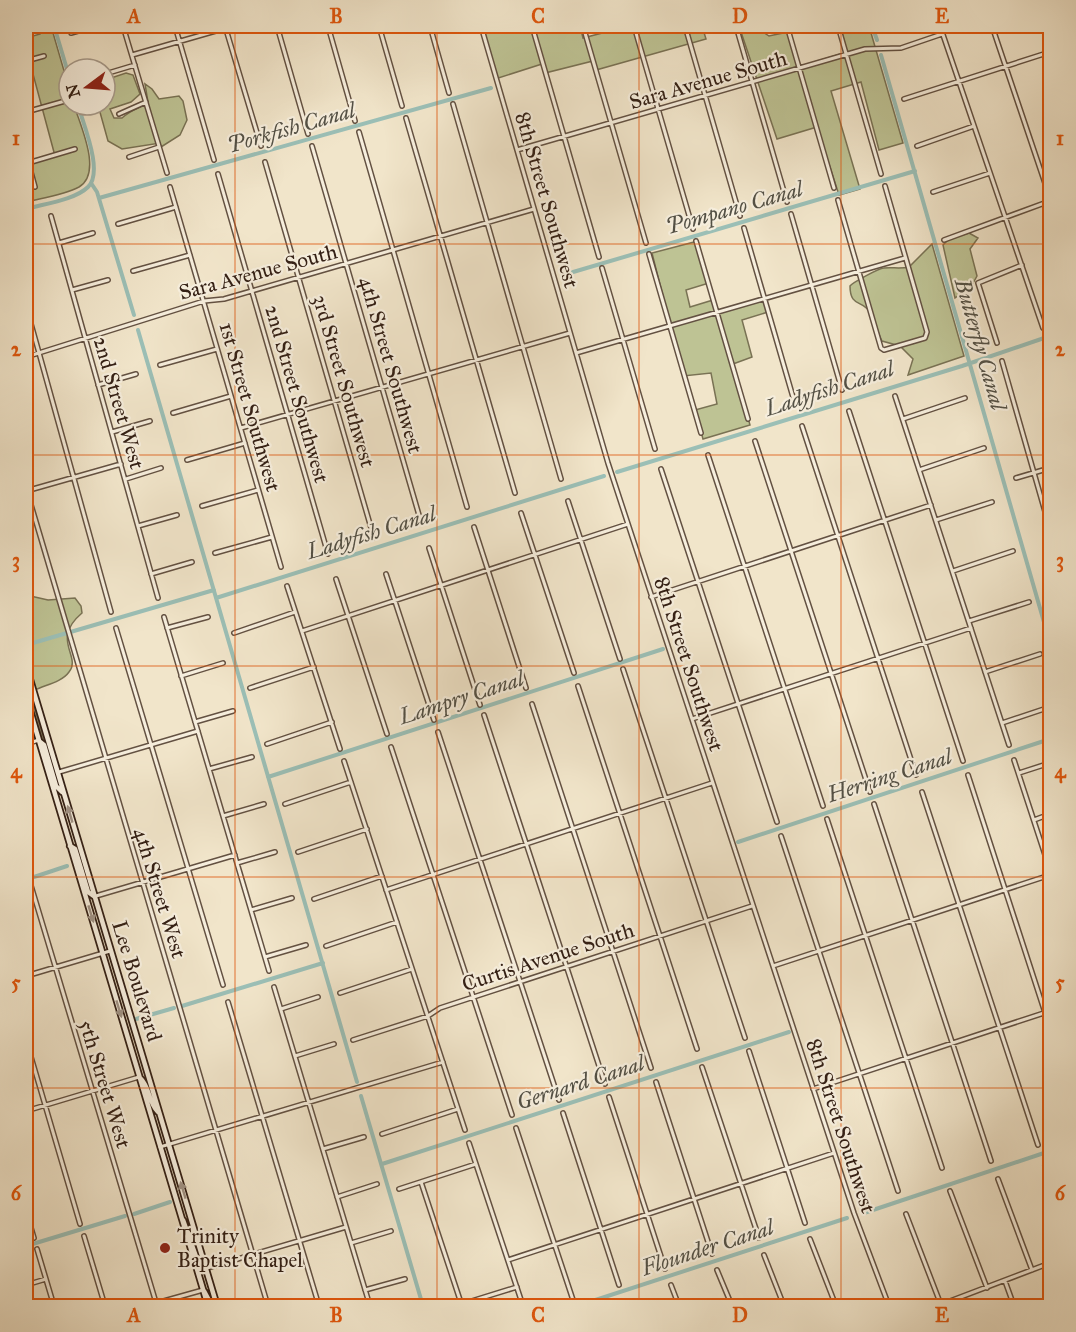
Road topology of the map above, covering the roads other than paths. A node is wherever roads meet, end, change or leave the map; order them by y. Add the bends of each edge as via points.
1 (96, 26) edge
2 (123, 26) edge
3 (175, 26) edge
4 (226, 26) edge
5 (233, 26) edge
6 (277, 26) edge
7 (328, 26) edge
8 (379, 26) edge
9 (430, 26) edge
10 (482, 26) edge
11 (532, 26) edge
12 (583, 26) edge
13 (634, 26) edge
14 (685, 26) edge
15 (736, 26) edge
16 (787, 26) edge
17 (838, 26) edge
18 (940, 26) edge
19 (992, 26) edge
20 (1043, 26) edge
21 (71, 33) dead end
22 (942, 34) junction
23 (179, 41) junction
24 (1050, 46) edge
25 (1050, 52) edge
26 (132, 55) junction
27 (846, 55) junction
28 (44, 56) dead end
29 (26, 61) edge
30 (135, 65) junction
31 (1006, 67) junction
32 (800, 69) junction
33 (117, 70) edge
34 (959, 80) junction
35 (752, 82) junction
36 (449, 93) dead end
37 (705, 96) junction
38 (904, 99) dead end
39 (146, 102) junction
40 (57, 103) edge
41 (453, 104) dead end
42 (402, 106) dead end
43 (658, 110) junction
44 (26, 112) edge
45 (119, 114) dead end
46 (406, 118) dead end
47 (356, 121) dead end
48 (611, 123) junction
49 (974, 126) junction
50 (359, 132) dead end
51 (308, 134) dead end
52 (564, 137) junction
53 (312, 146) dead end
54 (917, 146) dead end
55 (159, 147) junction
56 (261, 147) dead end
57 (75, 149) dead end
58 (517, 150) junction
59 (26, 154) edge
60 (129, 156) dead end
61 (214, 160) dead end
62 (265, 162) dead end
63 (28, 163) junction
64 (166, 173) dead end
65 (990, 173) junction
66 (218, 174) dead end
67 (881, 174) dead end
68 (885, 186) dead end
69 (35, 187) dead end
70 (170, 187) dead end
71 (834, 188) dead end
72 (933, 192) dead end
73 (837, 200) dead end
74 (1050, 200) edge
75 (787, 202) dead end
76 (176, 207) junction
77 (534, 209) junction
78 (791, 214) dead end
79 (51, 216) dead end
80 (740, 216) dead end
81 (1006, 219) junction
82 (487, 223) junction
83 (118, 224) dead end
84 (744, 228) dead end
85 (693, 230) dead end
86 (93, 233) dead end
87 (440, 236) junction
88 (944, 240) dead end
89 (696, 241) dead end
90 (59, 243) junction
91 (646, 243) dead end
92 (393, 250) junction
93 (649, 254) dead end
94 (190, 255) junction
95 (599, 257) dead end
96 (905, 258) junction
97 (346, 263) junction
98 (1022, 266) junction
99 (602, 268) dead end
100 (133, 271) dead end
101 (858, 271) junction
102 (298, 277) junction
103 (108, 280) dead end
104 (812, 285) junction
105 (72, 290) junction
106 (252, 291) junction
107 (764, 299) junction
108 (204, 302) junction
109 (26, 306) edge
110 (717, 312) junction
111 (670, 326) junction
112 (1043, 328) dead end
113 (570, 333) junction
114 (86, 340) junction
115 (623, 340) junction
116 (997, 343) dead end
117 (523, 347) junction
118 (1049, 347) dead end
119 (217, 349) junction
120 (576, 353) junction
121 (1050, 353) edge
122 (39, 354) junction
123 (26, 357) edge
124 (476, 360) junction
125 (1002, 361) dead end
126 (160, 365) dead end
127 (136, 374) dead end
128 (429, 374) junction
129 (98, 384) junction
130 (382, 388) junction
131 (842, 390) dead end
132 (231, 396) junction
133 (895, 396) dead end
134 (965, 398) dead end
135 (334, 401) junction
136 (795, 404) dead end
137 (849, 411) dead end
138 (173, 413) dead end
139 (288, 415) junction
140 (748, 419) dead end
141 (903, 419) junction
142 (150, 421) dead end
143 (802, 426) dead end
144 (240, 428) junction
145 (112, 432) junction
146 (701, 433) dead end
147 (755, 441) dead end
148 (245, 443) junction
149 (984, 448) dead end
150 (655, 449) dead end
151 (708, 454) dead end
152 (187, 460) dead end
153 (121, 464) junction
154 (161, 468) dead end
155 (1050, 468) edge
156 (661, 469) dead end
157 (919, 470) junction
158 (1034, 472) junction
159 (74, 478) junction
160 (1016, 478) dead end
161 (125, 479) junction
162 (561, 479) dead end
163 (26, 490) edge
164 (258, 490) junction
165 (514, 493) dead end
166 (568, 501) dead end
167 (992, 502) dead end
168 (931, 505) junction
169 (202, 506) dead end
170 (467, 507) dead end
171 (521, 513) dead end
172 (177, 516) dead end
173 (884, 520) junction
174 (936, 520) junction
175 (421, 522) dead end
176 (628, 524) junction
177 (138, 526) junction
178 (474, 527) dead end
179 (1050, 529) edge
180 (838, 535) junction
181 (272, 537) junction
182 (374, 538) dead end
183 (581, 539) junction
184 (429, 548) dead end
185 (791, 551) junction
186 (1013, 551) dead end
187 (215, 554) dead end
188 (328, 554) dead end
189 (535, 555) junction
190 (192, 562) dead end
191 (745, 566) junction
192 (281, 567) dead end
193 (488, 570) junction
194 (953, 571) junction
195 (152, 574) junction
196 (386, 574) dead end
197 (336, 579) dead end
198 (698, 581) junction
199 (442, 585) junction
200 (287, 586) dead end
201 (651, 597) junction
202 (158, 598) dead end
203 (395, 601) junction
204 (1029, 602) dead end
205 (111, 612) dead end
206 (296, 612) junction
207 (348, 616) junction
208 (164, 617) dead end
209 (208, 617) dead end
210 (969, 621) junction
211 (116, 628) dead end
212 (167, 628) junction
213 (971, 628) junction
214 (302, 631) junction
215 (234, 633) dead end
216 (925, 643) junction
217 (1040, 654) dead end
218 (878, 658) junction
219 (620, 659) dead end
220 (223, 663) dead end
221 (26, 666) edge
222 (314, 667) junction
223 (624, 669) dead end
224 (985, 672) junction
225 (573, 673) dead end
226 (831, 674) junction
227 (181, 676) junction
228 (578, 686) dead end
229 (250, 688) dead end
230 (526, 688) dead end
231 (785, 689) junction
232 (26, 697) edge
233 (532, 704) dead end
234 (738, 704) junction
235 (480, 705) dead end
236 (1050, 706) edge
237 (233, 711) dead end
238 (484, 715) dead end
239 (692, 719) junction
240 (434, 720) dead end
241 (195, 722) junction
242 (332, 722) junction
243 (1002, 723) junction
244 (198, 731) junction
245 (438, 732) dead end
246 (387, 734) dead end
247 (39, 740) junction
248 (26, 744) edge
249 (267, 744) dead end
250 (151, 745) junction
251 (1009, 745) dead end
252 (391, 747) dead end
253 (340, 749) dead end
254 (252, 757) dead end
255 (104, 759) junction
256 (1014, 760) dead end
257 (344, 761) dead end
258 (963, 761) dead end
259 (1050, 763) edge
260 (209, 770) junction
261 (58, 773) junction
262 (1019, 773) junction
263 (968, 775) dead end
264 (916, 776) dead end
265 (351, 782) junction
266 (712, 783) junction
267 (870, 792) dead end
268 (922, 792) dead end
269 (64, 794) junction
270 (666, 798) junction
271 (264, 804) dead end
272 (285, 804) dead end
273 (874, 804) dead end
274 (823, 807) dead end
275 (619, 813) junction
276 (1050, 814) edge
277 (223, 816) junction
278 (827, 819) dead end
279 (1034, 820) junction
280 (777, 822) dead end
281 (367, 829) junction
282 (573, 829) junction
283 (781, 836) dead end
284 (526, 844) junction
285 (70, 846) junction
286 (275, 852) dead end
287 (298, 852) dead end
288 (235, 855) junction
289 (480, 860) junction
290 (237, 863) junction
291 (1050, 868) edge
292 (26, 869) edge
293 (188, 869) junction
294 (433, 875) junction
295 (1050, 875) edge
296 (382, 876) junction
297 (141, 883) junction
298 (386, 890) junction
299 (1005, 890) junction
300 (95, 897) junction
301 (292, 898) dead end
302 (314, 898) dead end
303 (959, 905) junction
304 (753, 906) junction
305 (252, 910) junction
306 (706, 921) junction
307 (912, 921) junction
308 (397, 922) junction
309 (660, 936) junction
310 (866, 936) junction
311 (306, 945) dead end
312 (326, 946) dead end
313 (111, 950) junction
314 (819, 951) junction
315 (613, 952) junction
316 (102, 953) junction
317 (265, 957) junction
318 (773, 966) junction
319 (55, 967) junction
320 (567, 967) junction
321 (412, 969) junction
322 (270, 971) dead end
323 (26, 976) edge
324 (520, 982) junction
325 (223, 985) dead end
326 (274, 987) dead end
327 (340, 993) dead end
328 (318, 997) dead end
329 (473, 998) junction
330 (228, 1002) dead end
331 (281, 1009) junction
332 (1050, 1011) edge
333 (1046, 1013) junction
334 (428, 1016) junction
335 (999, 1028) junction
336 (1050, 1028) edge
337 (745, 1038) dead end
338 (26, 1040) edge
339 (353, 1040) dead end
340 (334, 1044) dead end
341 (952, 1044) junction
342 (697, 1049) dead end
343 (749, 1052) dead end
344 (295, 1056) junction
345 (906, 1059) junction
346 (443, 1062) junction
347 (702, 1066) dead end
348 (651, 1068) dead end
349 (860, 1074) junction
350 (139, 1077) junction
351 (656, 1082) dead end
352 (605, 1084) dead end
353 (813, 1089) junction
354 (92, 1091) junction
355 (609, 1097) dead end
356 (559, 1100) dead end
357 (309, 1103) junction
358 (45, 1105) junction
359 (458, 1109) junction
360 (26, 1111) edge
361 (563, 1113) dead end
362 (159, 1114) junction
363 (512, 1115) dead end
364 (262, 1117) junction
365 (516, 1128) dead end
366 (215, 1130) junction
367 (465, 1130) dead end
368 (382, 1134) dead end
369 (364, 1137) dead end
370 (470, 1143) dead end
371 (169, 1144) junction
372 (1038, 1145) dead end
373 (160, 1147) junction
374 (323, 1149) junction
375 (834, 1153) junction
376 (991, 1161) dead end
377 (476, 1164) junction
378 (1045, 1166) dead end
379 (788, 1168) junction
380 (942, 1168) dead end
381 (998, 1179) dead end
382 (1050, 1180) edge
383 (421, 1182) junction
384 (377, 1184) dead end
385 (741, 1184) junction
386 (399, 1189) dead end
387 (898, 1191) dead end
388 (950, 1191) dead end
389 (337, 1197) junction
390 (694, 1198) junction
391 (26, 1211) edge
392 (648, 1214) junction
393 (906, 1215) dead end
394 (26, 1216) edge
395 (181, 1218) junction
396 (805, 1223) dead end
397 (80, 1224) dead end
398 (346, 1227) junction
399 (601, 1229) junction
400 (391, 1231) dead end
401 (84, 1236) dead end
402 (34, 1238) dead end
403 (759, 1238) dead end
404 (810, 1239) dead end
405 (299, 1240) junction
406 (351, 1243) junction
407 (554, 1244) junction
408 (37, 1250) dead end
409 (252, 1254) junction
410 (712, 1254) dead end
411 (764, 1255) dead end
412 (508, 1260) junction
413 (1050, 1263) edge
414 (206, 1268) junction
415 (665, 1269) dead end
416 (717, 1270) dead end
417 (1032, 1270) junction
418 (46, 1279) junction
419 (405, 1279) dead end
420 (1005, 1281) junction
421 (26, 1285) edge
422 (619, 1285) dead end
423 (671, 1285) dead end
424 (517, 1287) junction
425 (987, 1288) junction
426 (203, 1290) junction
427 (365, 1290) junction
428 (573, 1300) dead end
429 (1050, 1300) edge
430 (156, 1305) edge
431 (462, 1305) edge
432 (54, 1306) edge
433 (105, 1306) edge
434 (146, 1306) edge
435 (210, 1306) edge
436 (217, 1306) edge
437 (268, 1306) edge
438 (319, 1306) edge
439 (370, 1306) edge
440 (523, 1306) edge
441 (679, 1306) edge
442 (732, 1306) edge
443 (784, 1306) edge
444 (836, 1306) edge
445 (889, 1306) edge
446 (939, 1306) edge
447 (1014, 1306) edge
448 (1034, 1306) edge

1 - 21 street
2 - 26 street
3 - 23 street
4 - 5 street
4 - 23 street
4 - 56 street
6 - 51 street
7 - 47 street
8 - 42 street
9 - 36 street
10 - 58 street, 8th Street Southwest
11 - 52 street
12 - 48 street
13 - 43 street
14 - 37 street
15 - 35 street
16 - 32 street
17 - 27 street
18 - 22 street
19 - 31 street
20 - 24 street
22 - 27 street, Sara Avenue South via 901,48 877,47
22 - 34 street
23 - 26 street
23 - 61 street
25 - 31 street
26 - 30 street
27 - 32 street, Sara Avenue South
27 - 67 street
28 - 29 street
30 - 33 street
30 - 39 street
31 - 34 street
31 - 74 street
32 - 35 street, Sara Avenue South
32 - 71 street
34 - 38 street
34 - 49 street
35 - 37 street, Sara Avenue South
35 - 75 street
37 - 43 street, Sara Avenue South
37 - 80 street
39 - 45 street
39 - 55 street
40 - 44 street
41 - 82 street
43 - 48 street, Sara Avenue South
43 - 85 street
46 - 87 street
48 - 52 street, Sara Avenue South
48 - 91 street
49 - 54 street
49 - 65 street
50 - 92 street
52 - 58 street, Sara Avenue South
52 - 95 street
53 - 97 street, 4th Street Southwest
55 - 60 street
55 - 64 street
57 - 63 street
58 - 77 street, 8th Street Southwest
59 - 63 street
62 - 102 street, 3rd Street Southwest
63 - 69 street
65 - 72 street
65 - 81 street
66 - 106 street, 2nd Street Southwest
68 - 96 street
70 - 76 street, 1st Street Southwest
73 - 101 street
74 - 81 street
76 - 83 street
76 - 94 street, 1st Street Southwest
77 - 82 street, Sara Avenue South
77 - 113 street, 8th Street Southwest
78 - 104 street
79 - 90 street, 2nd Street West
81 - 88 street
81 - 98 street
82 - 87 street, Sara Avenue South
82 - 117 street
84 - 107 street
86 - 90 street
87 - 92 street, Sara Avenue South
87 - 124 street
89 - 110 street
90 - 105 street, 2nd Street West
92 - 97 street, Sara Avenue South
92 - 128 street
93 - 111 street
94 - 100 street
94 - 108 street, 1st Street Southwest
96 - 101 street
96 - 101 street via 927,332 925,338 884,350
97 - 102 street, Sara Avenue South
97 - 130 street, 4th Street Southwest
98 - 112 street
98 - 116 street via 977,284
99 - 115 street
101 - 104 street
102 - 106 street, Sara Avenue South
102 - 135 street, 3rd Street Southwest
103 - 105 street
104 - 107 street
104 - 131 street
105 - 114 street, 2nd Street West
106 - 108 street, Sara Avenue South
106 - 139 street, 2nd Street Southwest
107 - 110 street
107 - 136 street
108 - 114 street, Sara Avenue South
108 - 119 street, 1st Street Southwest
109 - 122 street
110 - 111 street
110 - 140 street
111 - 115 street
111 - 146 street
113 - 117 street
113 - 120 street, 8th Street Southwest
114 - 122 street, Sara Avenue South
114 - 129 street, 2nd Street West
115 - 120 street
115 - 150 street
117 - 124 street
117 - 162 street
118 - 121 street
119 - 126 street
119 - 132 street, 1st Street Southwest
120 - 176 street, 8th Street Southwest
122 - 123 street, Sara Avenue South
122 - 159 street
124 - 128 street
124 - 165 street
125 - 158 street
127 - 129 street
128 - 130 street
128 - 170 street
129 - 145 street, 2nd Street West
130 - 135 street
130 - 175 street, 4th Street Southwest
132 - 138 street
132 - 144 street, 1st Street Southwest
133 - 141 street
134 - 141 street
135 - 139 street
135 - 182 street, 3rd Street Southwest
137 - 173 street
139 - 144 street
139 - 188 street, 2nd Street Southwest
141 - 157 street
142 - 145 street
143 - 180 street
144 - 148 street, 1st Street Southwest
145 - 153 street, 2nd Street West
147 - 185 street
148 - 152 street
148 - 164 street, 1st Street Southwest
149 - 157 street
151 - 191 street
153 - 159 street
153 - 161 street, 2nd Street West
154 - 161 street
155 - 158 street
156 - 198 street
157 - 168 street
158 - 160 street
158 - 179 street
159 - 163 street
159 - 205 street
161 - 177 street, 2nd Street West
163 - 255 street, 4th Street West
164 - 169 street
164 - 181 street, 1st Street Southwest
166 - 183 street
167 - 174 street
168 - 173 street
168 - 174 street
171 - 189 street
172 - 177 street
173 - 180 street
173 - 216 street
174 - 194 street
176 - 183 street
176 - 201 street, 8th Street Southwest
177 - 195 street, 2nd Street West
178 - 193 street
180 - 185 street
180 - 218 street
181 - 187 street
181 - 192 street, 1st Street Southwest
183 - 189 street
183 - 219 street
184 - 199 street
185 - 191 street
185 - 226 street
186 - 194 street
189 - 193 street
189 - 225 street
190 - 195 street
191 - 198 street
191 - 231 street
193 - 199 street
193 - 230 street
194 - 210 street
195 - 202 street, 2nd Street West
196 - 203 street
197 - 207 street
198 - 201 street
198 - 234 street
199 - 203 street
199 - 235 street
200 - 206 street
201 - 239 street, 8th Street Southwest
203 - 207 street
203 - 240 street
204 - 210 street
206 - 214 street
206 - 215 street
207 - 214 street
207 - 246 street
208 - 212 street
209 - 212 street
210 - 213 street
211 - 250 street
212 - 227 street
213 - 216 street
213 - 224 street
214 - 222 street
216 - 218 street
216 - 258 street
217 - 224 street
218 - 226 street
218 - 264 street
220 - 227 street
221 - 261 main road, Lee Boulevard
222 - 229 street
222 - 242 street
223 - 270 street
224 - 243 street
226 - 231 street
226 - 267 street
227 - 241 street
228 - 275 street
231 - 234 street
231 - 274 street
232 - 247 main road, Lee Boulevard
233 - 282 street
234 - 239 street
234 - 280 street
236 - 243 street
237 - 241 street
238 - 284 street
239 - 266 street, 8th Street Southwest
241 - 244 street
242 - 249 street
242 - 253 street
243 - 251 street
244 - 250 street
244 - 260 street
245 - 289 street
247 - 248 street
247 - 269 main road via 56,786
247 - 285 main road, Lee Boulevard
250 - 255 street
250 - 293 street
252 - 294 street
254 - 260 street
255 - 261 street
255 - 297 street, 4th Street West
256 - 262 street
257 - 265 street
259 - 262 street
260 - 277 street
261 - 269 main road, Lee Boulevard
262 - 279 street
263 - 299 street
265 - 272 street
265 - 281 street
266 - 270 street
266 - 304 street, 8th Street Southwest
268 - 303 street
300 -> 269 main road, Lee Boulevard
270 - 275 street
270 - 306 street
271 - 277 street
273 - 307 street
275 - 282 street
275 - 309 street
276 - 279 street
277 - 288 street
278 - 310 street
279 - 291 street
281 - 287 street
281 - 296 street
282 - 284 street
282 - 315 street
283 - 314 street
284 - 289 street
284 - 320 street
285 - 300 main road via 75,849 88,892
285 -> 316 main road, Lee Boulevard
286 - 290 street
288 - 290 street
288 - 293 street
289 - 294 street
289 - 324 street
290 - 305 street
292 - 319 street, 5th Street West
293 - 297 street
293 - 325 street
294 - 298 street
294 - 329 street
295 - 299 street
296 - 298 street
296 - 302 street
297 - 300 street
297 - 366 street, 4th Street West
298 - 308 street
299 - 303 street
299 - 333 street
300 - 313 main road, Lee Boulevard
301 - 305 street
303 - 307 street
303 - 335 street
304 - 306 street, Curtis Avenue South
304 - 318 street, 8th Street Southwest
305 - 317 street
306 - 309 street, Curtis Avenue South
306 - 337 street
307 - 310 street
307 - 341 street
308 - 312 street
308 - 321 street
309 - 315 street, Curtis Avenue South
309 - 342 street
310 - 314 street
310 - 345 street
311 - 317 street
313 - 316 street
313 - 362 main road, Lee Boulevard
314 - 318 street
314 - 349 street
315 - 320 street, Curtis Avenue South
315 - 348 street
316 - 319 street
316 -> 350 main road, Lee Boulevard
317 - 322 street
318 - 353 street, 8th Street Southwest
319 - 323 street
319 - 354 street, 5th Street West
320 - 324 street, Curtis Avenue South
320 - 352 street
321 - 327 street
321 - 334 street
324 - 329 street, Curtis Avenue South
324 - 356 street
326 - 331 street
328 - 331 street
329 - 334 street, Curtis Avenue South
329 - 363 street
330 - 364 street
331 - 344 street
332 - 333 street
333 - 335 street
333 - 336 street
334 - 339 street, Curtis Avenue South
334 - 346 street
335 - 341 street
335 - 372 street
338 - 358 street
340 - 344 street
341 - 345 street
341 - 376 street
343 - 379 street
344 - 357 street
345 - 349 street
345 - 380 street
346 - 357 street
346 - 359 street
347 - 385 street
349 - 353 street
349 - 387 street
350 - 354 street
350 - 362 main road
350 - 373 main road, Lee Boulevard
351 - 390 street
353 - 375 street, 8th Street Southwest
354 - 358 street
354 - 430 street, 5th Street West
355 - 392 street
357 - 364 street
357 - 374 street
358 - 360 street
358 - 397 street
359 - 367 street
359 - 368 street
361 - 399 street
362 - 371 main road, Lee Boulevard
364 - 366 street
364 - 405 street
365 - 407 street
366 - 371 street
366 - 409 street, 4th Street West
369 - 374 street
370 - 377 street
371 - 373 street
414 -> 371 main road, Lee Boulevard
373 - 395 main road, Lee Boulevard
374 - 389 street
375 - 379 street
375 - 445 street, 8th Street Southwest
377 - 383 street
377 - 412 street
378 - 382 street
379 - 385 street
379 - 396 street
381 - 417 street
383 - 386 street
383 - 431 street
384 - 389 street
385 - 390 street
385 - 403 street
388 - 425 street
389 - 398 street
390 - 392 street
390 - 410 street
391 - 394 street
392 - 399 street
392 - 415 street
393 - 446 street
394 - 402 street
395 - 414 main road via 199,1265
395 - 426 main road, Lee Boulevard
398 - 405 street
398 - 406 street
399 - 407 street
399 - 422 street
400 - 406 street
401 - 433 street
404 - 444 street
405 - 409 street
405 - 438 street
406 - 427 street
407 - 412 street
407 - 428 street
408 - 418 street
409 - 414 street
409 - 437 street, 4th Street West
411 - 443 street
412 - 424 street
413 - 417 street
414 - 436 main road, Lee Boulevard
416 - 442 street
417 - 420 street
418 - 421 street
418 - 432 street
419 - 427 street
420 - 425 street
420 - 447 street
423 - 441 street
424 - 431 street
424 - 440 street
425 - 446 street
426 - 430 street
426 - 435 main road, Lee Boulevard via 209,1296
427 - 439 street
429 - 448 main road
430 - 434 street

